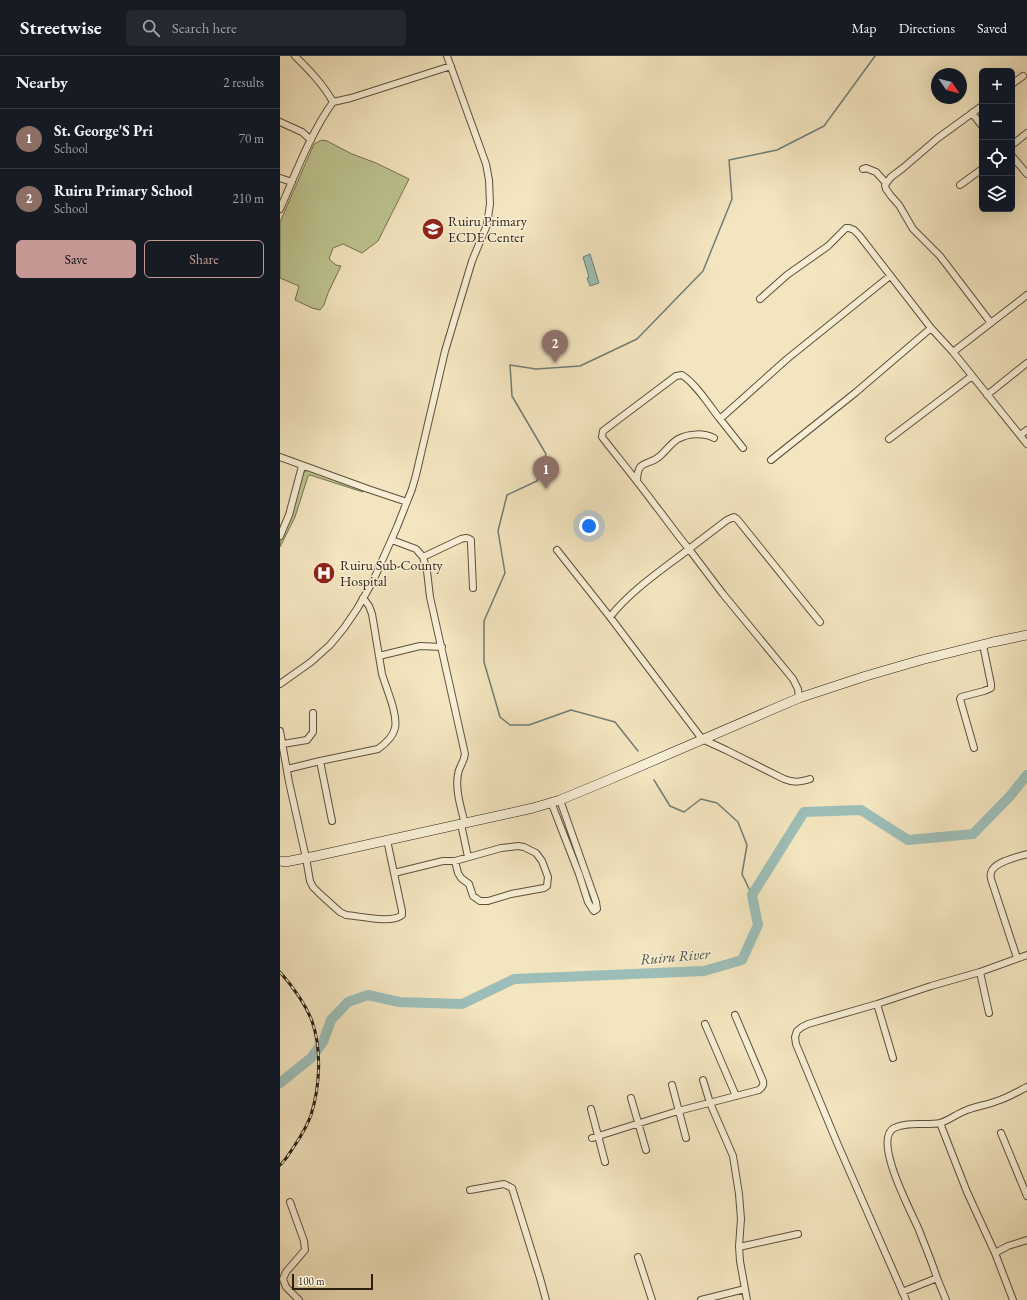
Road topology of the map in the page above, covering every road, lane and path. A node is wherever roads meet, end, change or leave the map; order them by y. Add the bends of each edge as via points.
1 (295, 56) edge
2 (447, 56) edge
3 (451, 66) junction
4 (1023, 76) dead end
5 (1015, 82) edge
6 (333, 102) junction
7 (979, 108) edge
8 (972, 113) junction
9 (280, 122) edge
10 (979, 122) edge
11 (1027, 133) edge
12 (311, 140) junction
13 (1015, 143) edge
14 (1015, 160) edge
15 (863, 170) dead end
16 (979, 170) edge
17 (1027, 174) edge
18 (280, 178) edge
19 (292, 182) junction
20 (886, 183) junction
21 (960, 185) dead end
22 (280, 209) edge
23 (890, 276) junction
24 (1027, 295) edge
25 (760, 299) dead end
26 (991, 323) junction
27 (931, 328) junction
28 (953, 352) junction
29 (1027, 363) edge
30 (972, 376) junction
31 (987, 395) junction
32 (720, 419) junction
33 (1027, 430) edge
34 (1020, 435) junction
35 (714, 438) dead end
36 (889, 439) dead end
37 (1027, 444) edge
38 (743, 448) dead end
39 (280, 457) edge
40 (771, 460) dead end
41 (302, 466) junction
42 (637, 480) junction
43 (407, 502) junction
44 (280, 536) edge
45 (392, 540) junction
46 (558, 550) dead end
47 (689, 550) junction
48 (423, 557) junction
49 (473, 588) dead end
50 (363, 598) junction
51 (610, 617) junction
52 (820, 622) dead end
53 (1027, 635) edge
54 (983, 644) junction
55 (442, 647) junction
56 (379, 656) junction
57 (280, 684) edge
58 (799, 698) junction
59 (313, 713) dead end
60 (280, 731) edge
61 (702, 739) junction
62 (283, 744) junction
63 (974, 748) dead end
64 (320, 761) junction
65 (288, 769) junction
66 (810, 778) dead end
67 (555, 801) junction
68 (332, 821) dead end
69 (463, 824) junction
70 (569, 827) junction
71 (562, 830) junction
72 (387, 840) junction
73 (1027, 854) edge
74 (468, 857) junction
75 (306, 858) junction
76 (280, 861) edge
77 (455, 861) junction
78 (394, 873) junction
79 (1027, 955) edge
80 (1017, 958) junction
81 (980, 972) junction
82 (877, 1004) junction
83 (989, 1013) dead end
84 (735, 1016) dead end
85 (705, 1024) dead end
86 (893, 1058) dead end
87 (703, 1080) dead end
88 (672, 1085) dead end
89 (1027, 1087) edge
90 (736, 1096) junction
91 (631, 1098) dead end
92 (710, 1103) junction
93 (591, 1109) dead end
94 (678, 1111) junction
95 (638, 1123) junction
96 (940, 1123) junction
97 (1001, 1133) dead end
98 (595, 1137) junction
99 (686, 1138) dead end
100 (646, 1150) dead end
101 (605, 1162) dead end
102 (470, 1190) dead end
103 (1027, 1196) edge
104 (290, 1202) dead end
105 (798, 1234) dead end
106 (1027, 1240) edge
107 (739, 1248) junction
108 (995, 1253) junction
109 (638, 1257) dead end
110 (937, 1278) junction
111 (745, 1290) junction
112 (902, 1292) junction
113 (299, 1300) edge
114 (546, 1300) edge
115 (652, 1300) edge
116 (701, 1300) edge
117 (747, 1300) edge
118 (906, 1300) edge
119 (946, 1300) edge
120 (1013, 1300) edge

1 - 6 street via 316,77
2 - 3 street
3 - 6 street
3 - 43 street via 486,164 489,180 489,216 472,261 445,351 416,475
4 - 5 street
6 - 12 street
7 - 8 street
8 - 10 street
8 - 20 street via 938,138
9 - 12 street via 302,132
11 - 13 street
12 - 19 street
14 - 17 street
15 - 20 street via 866,168 876,172
16 - 21 street
18 - 19 street
19 - 22 street
20 - 26 street via 886,189 913,229 940,256
23 - 25 street via 859,235 854,230 846,228 828,246 786,275
23 - 27 street
23 - 32 street via 787,359
24 - 26 street
26 - 28 street
27 - 28 street
27 - 40 street
28 - 30 street
29 - 31 street
30 - 31 street
30 - 36 street
31 - 34 street
32 - 38 street
32 - 42 street via 682,375 676,376 603,431 602,437
33 - 34 street
34 - 37 street
35 - 42 street via 706,434 688,435 678,439 659,457 640,466
39 - 41 street
41 - 43 street
41 - 44 street
42 - 47 street
43 - 45 street
45 - 48 street via 416,549
45 - 50 street
46 - 51 street
47 - 51 street via 642,586
47 - 52 street via 734,517
47 - 58 street via 793,679
48 - 49 street via 461,539 469,538
48 - 55 street
50 - 56 street via 369,606
50 - 57 street via 330,645
51 - 61 street
53 - 54 main road
54 - 58 main road via 866,676
54 - 63 street via 991,688 960,699
55 - 56 street via 420,646
55 - 69 street via 465,754 457,782
56 - 64 street via 396,721 391,737 378,749
58 - 61 main road
59 - 62 street via 311,736 307,740
60 - 62 street
61 - 66 street via 792,782
61 - 67 main road
62 - 65 street
64 - 65 street
64 - 68 street
65 - 75 street
67 - 69 main road
67 - 70 street
67 - 71 street
69 - 72 main road
69 - 74 street
70 - 71 street
70 - 71 street via 597,906 594,911 588,902
72 - 75 main road
72 - 78 street
73 - 80 street via 998,864 991,873
74 - 77 street
74 - 77 street via 511,847 524,847 542,861 548,877 547,886 488,902 480,901 473,896 469,884 461,878
75 - 76 main road
75 - 78 street via 313,887 346,915 399,918 402,910
77 - 78 street via 443,861
79 - 80 street
80 - 81 street
81 - 82 street
81 - 83 street
82 - 86 street
82 - 112 street via 808,1024 797,1031 795,1037 838,1145
84 - 90 street via 763,1085 759,1090
85 - 90 street
87 - 92 street
88 - 94 street
89 - 96 street via 999,1101 967,1110
90 - 92 street
91 - 95 street
92 - 94 street
92 - 107 street via 733,1156 741,1219
93 - 98 street
94 - 95 street
94 - 99 street
95 - 98 street
95 - 100 street
96 - 108 street via 966,1192
96 - 110 street via 903,1125 890,1131 888,1138 889,1158 893,1170
97 - 103 street
98 - 101 street
102 - 114 street via 504,1184 512,1188
104 - 113 street via 305,1250 283,1279 286,1287
105 - 107 street
106 - 108 street
107 - 111 street
108 - 120 street
109 - 115 street
110 - 112 street
110 - 119 street
111 - 116 street
111 - 117 street
112 - 118 street

